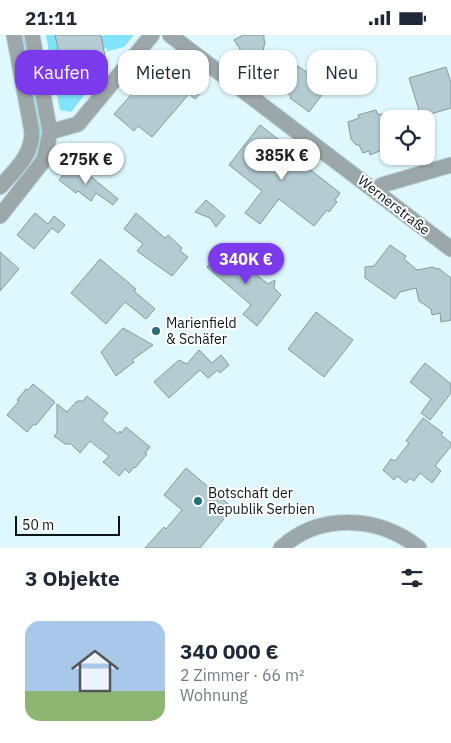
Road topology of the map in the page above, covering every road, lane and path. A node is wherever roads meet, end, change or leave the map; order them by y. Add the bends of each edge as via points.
1 (14, 35) edge
2 (32, 35) edge
3 (152, 35) edge
4 (170, 35) edge
5 (50, 132) junction
6 (451, 165) edge
7 (0, 187) edge
8 (377, 191) junction
9 (0, 216) edge
10 (451, 249) edge
11 (281, 548) edge
12 (419, 548) edge

1 - 7 street via 32,140 29,151
2 - 5 street
3 - 5 street via 78,124
4 - 8 street, Wernerstraße
5 - 9 street via 44,160
6 - 8 street via 382,185
8 - 10 street, Wernerstraße
11 - 12 street via 315,528 353,523 369,523 384,528

